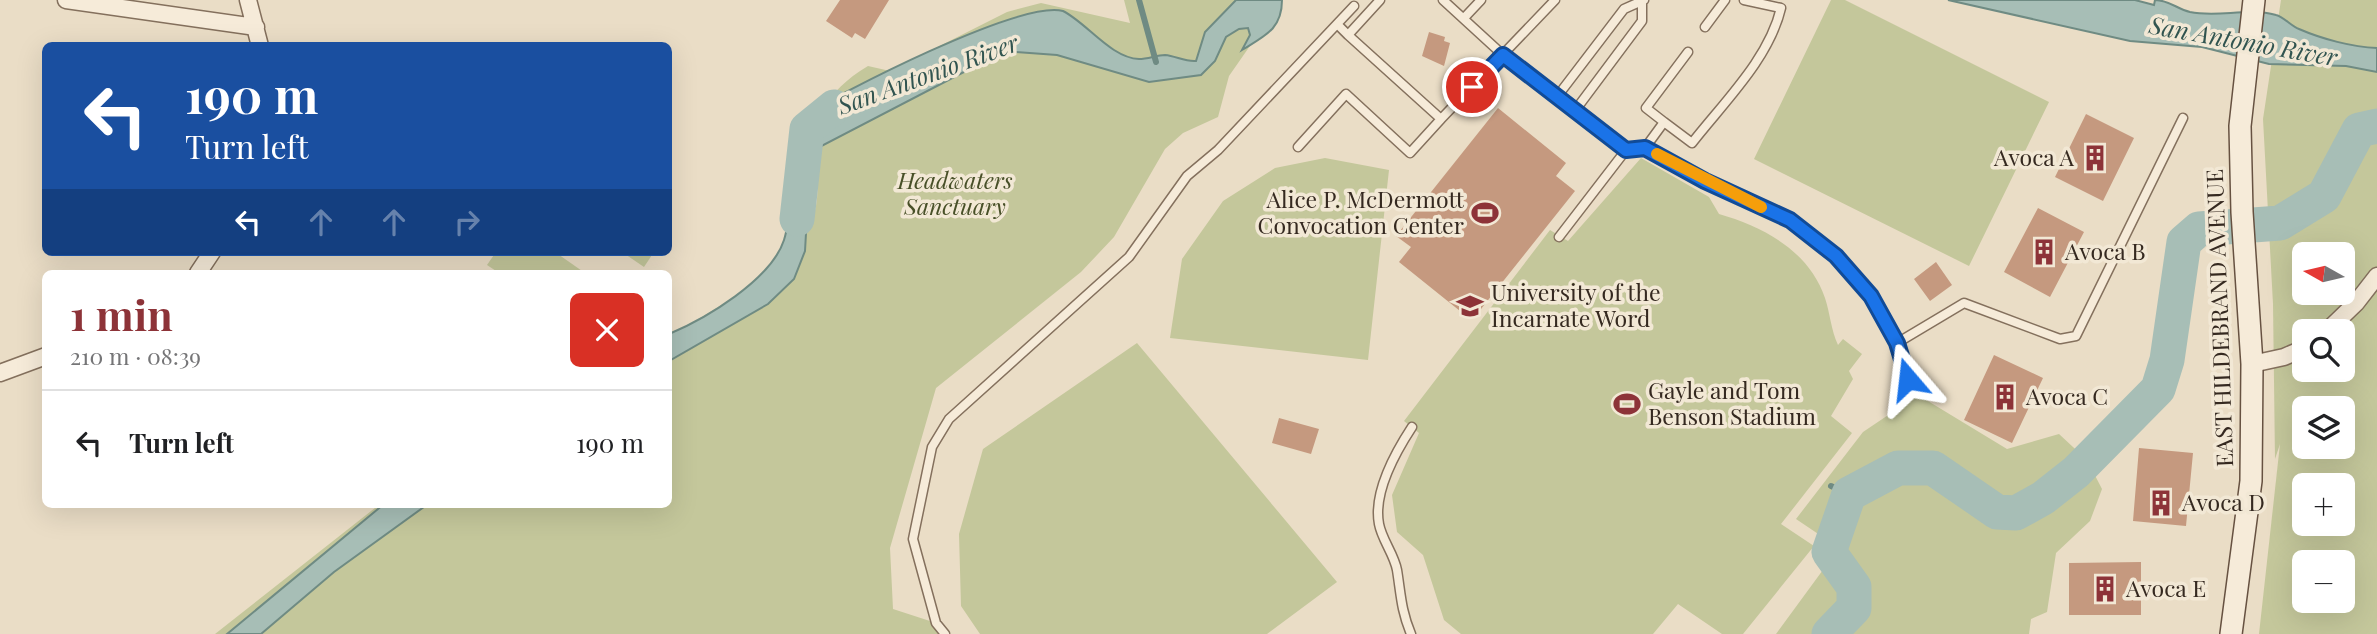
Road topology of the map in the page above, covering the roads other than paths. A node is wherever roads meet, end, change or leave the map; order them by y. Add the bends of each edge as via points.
1 (66, 0) edge
2 (248, 0) edge
3 (1380, 0) edge
4 (1443, 0) edge
5 (1481, 0) edge
6 (1555, 0) edge
7 (1725, 0) edge
8 (1744, 0) edge
9 (2254, 0) edge
10 (1643, 1) edge
11 (1354, 6) dead end
12 (1464, 18) junction
13 (1337, 24) junction
14 (256, 27) junction
15 (1705, 27) dead end
16 (1348, 35) junction
17 (259, 42) edge
18 (1688, 52) dead end
19 (1503, 55) junction
20 (1556, 98) junction
21 (1574, 112) junction
22 (2183, 118) dead end
23 (1441, 119) junction
24 (1664, 122) junction
25 (1298, 147) dead end
26 (1645, 148) junction
27 (1626, 150) junction
28 (1559, 237) dead end
29 (2377, 276) edge
30 (2339, 319) edge
31 (1897, 343) junction
32 (2292, 354) edge
33 (42, 357) edge
34 (2252, 364) junction
35 (0, 373) edge
36 (1908, 379) dead end
37 (1412, 427) dead end
38 (945, 634) edge
39 (1411, 634) edge
40 (2231, 634) edge

1 - 14 street
2 - 14 street
3 - 16 lane
4 - 12 lane
5 - 12 lane
6 - 19 lane
7 - 15 lane
8 - 24 lane via 1781,8 1776,29 1762,53 1692,143
9 - 34 main road, EAST HILDEBRAND AVENUE via 2240,126
10 - 20 lane via 1624,9
10 - 21 lane via 1642,21
11 - 13 lane
12 - 19 lane
13 - 16 lane
13 - 38 lane via 1187,177 1129,257 949,419 932,447 914,539 936,623
14 - 17 street
16 - 23 lane
18 - 24 lane via 1646,108
19 - 20 lane
19 - 23 lane
20 - 21 lane
21 - 27 lane
22 - 31 lane via 2076,335 2060,339 1964,303
23 - 25 lane via 1410,153 1346,94
24 - 26 lane
26 - 27 lane
26 - 31 lane via 1790,220 1836,256 1862,286
27 - 28 lane
29 - 30 street
31 - 36 lane
32 - 34 street
33 - 35 street
34 - 40 main road, EAST HILDEBRAND AVENUE via 2251,481
37 - 39 lane via 1380,493 1379,524 1397,568 1401,610

